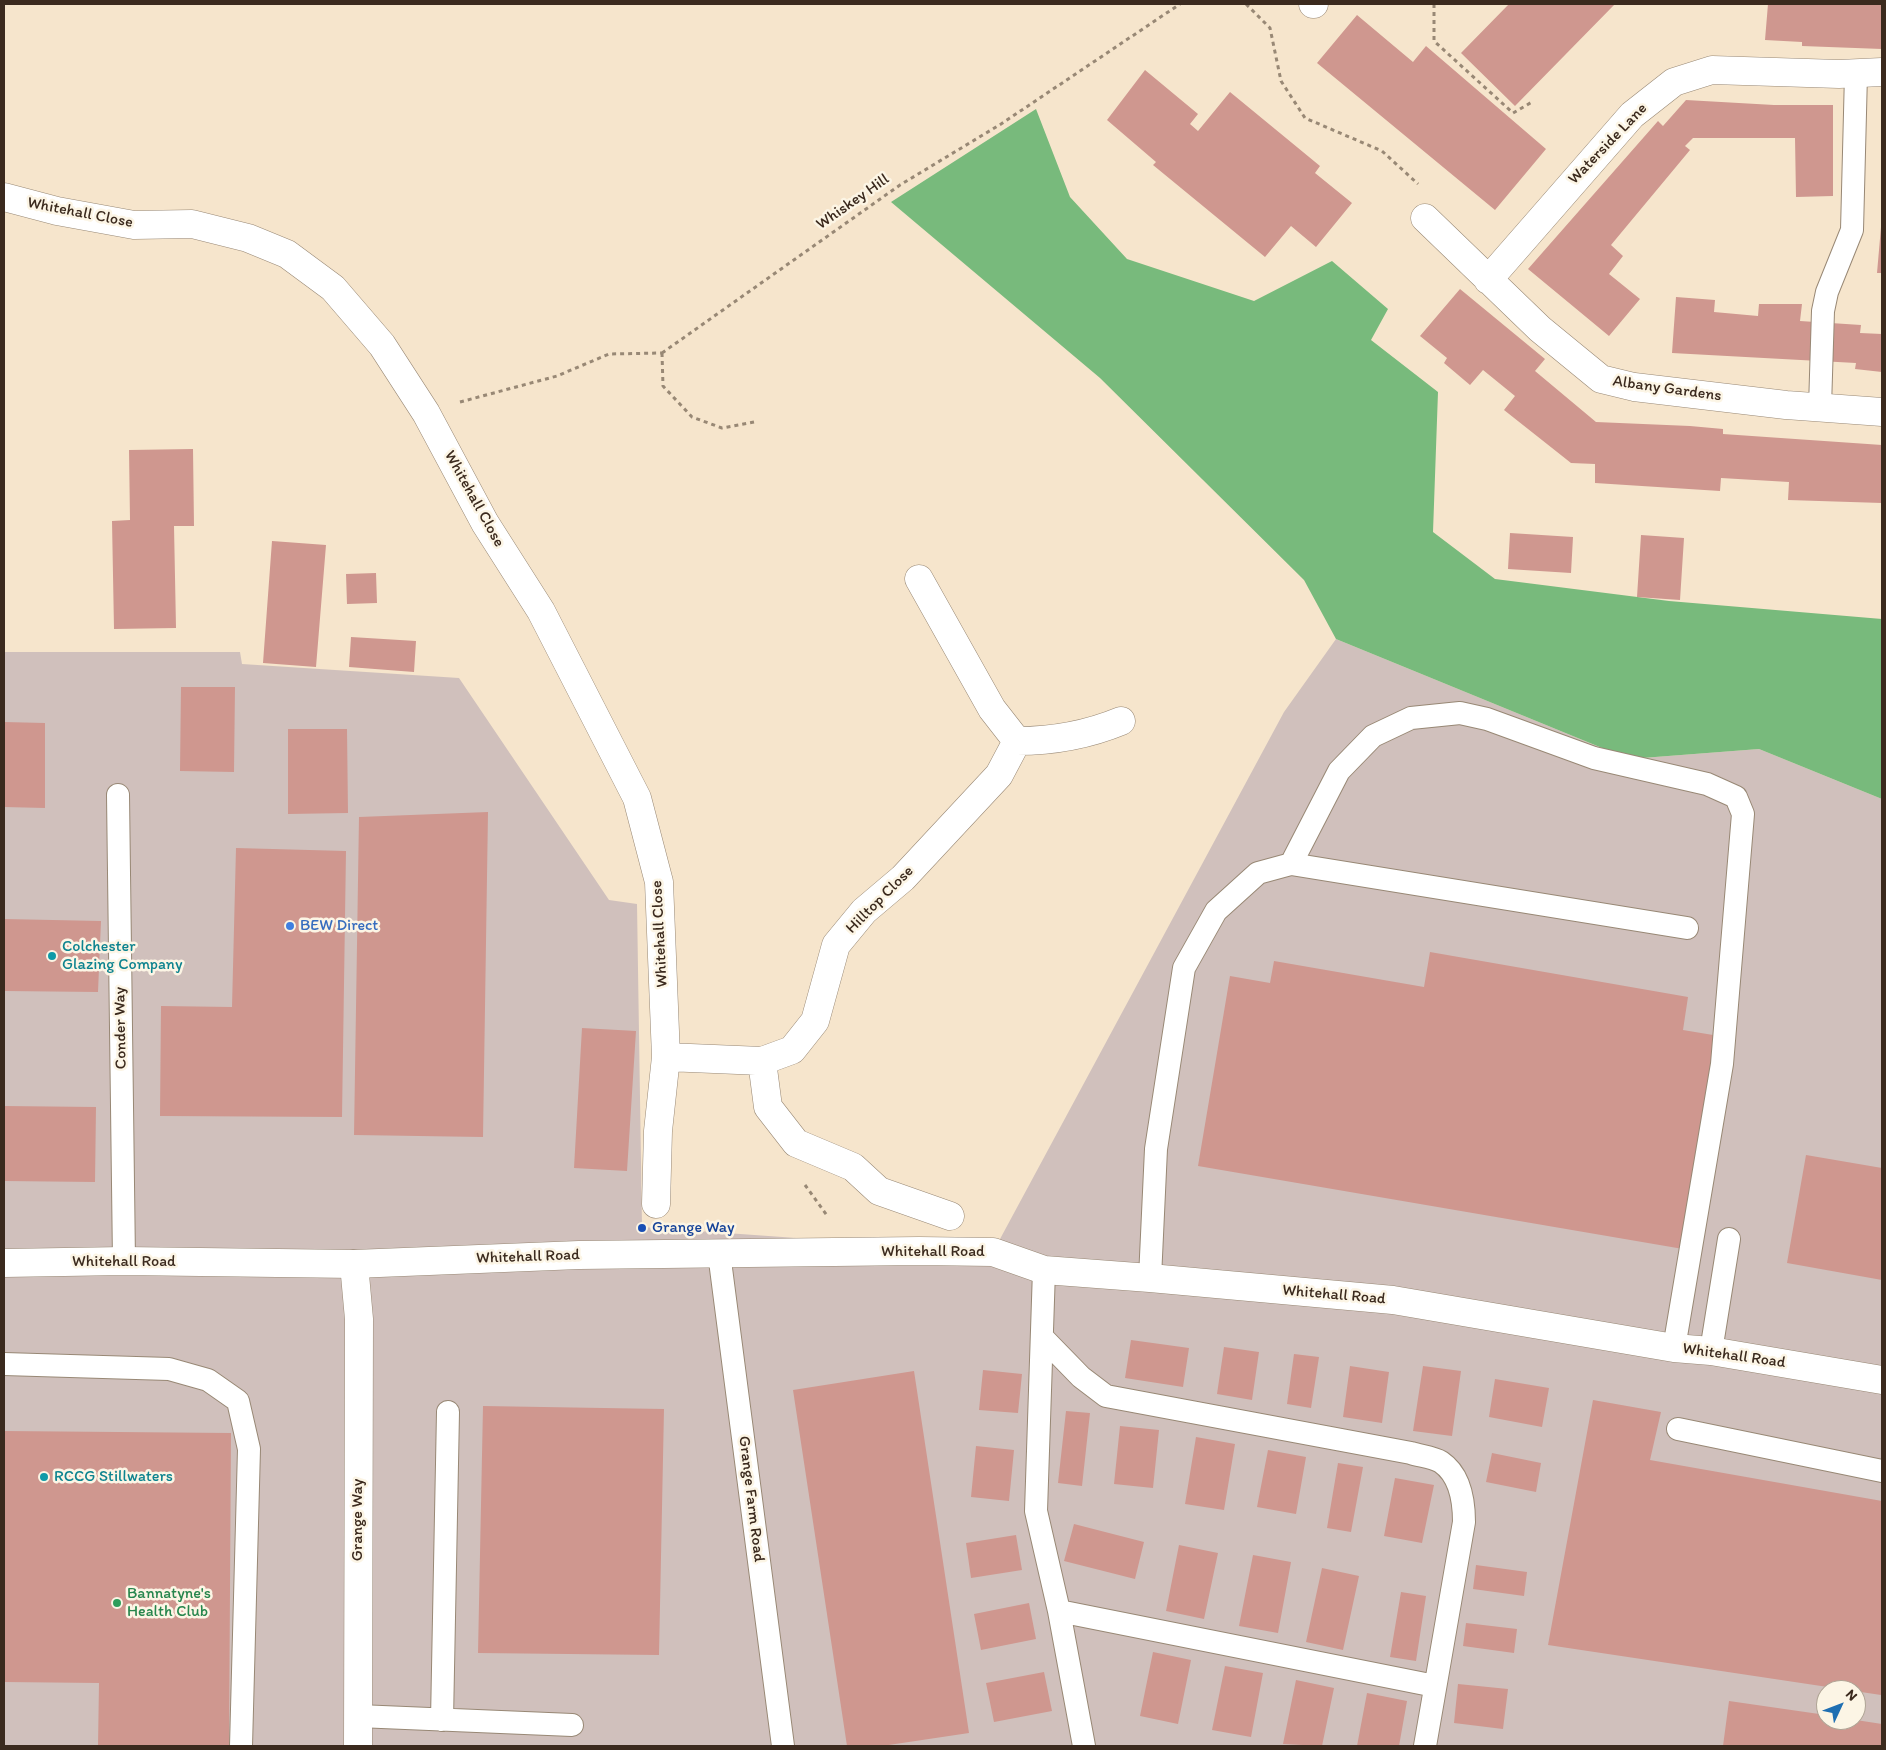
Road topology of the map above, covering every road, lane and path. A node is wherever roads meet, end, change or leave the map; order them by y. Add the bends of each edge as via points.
1 (1180, 4) edge
2 (1246, 4) edge
3 (1434, 4) edge
4 (1882, 72) edge
5 (1856, 74) junction
6 (1532, 102) dead end
7 (4, 197) edge
8 (1425, 218) joint
9 (1488, 280) junction
10 (662, 353) junction
11 (1820, 407) junction
12 (1882, 412) edge
13 (426, 413) junction
14 (754, 422) dead end
15 (920, 579) dead end
16 (1121, 721) dead end
17 (1017, 741) junction
18 (118, 795) dead end
19 (1291, 864) junction
20 (1687, 928) dead end
21 (666, 1057) junction
22 (762, 1061) junction
23 (656, 1204) dead end
24 (950, 1216) dead end
25 (1729, 1240) dead end
26 (719, 1253) junction
27 (124, 1261) junction
28 (4, 1264) edge
29 (354, 1264) junction
30 (1044, 1270) junction
31 (1150, 1278) junction
32 (1043, 1338) junction
33 (1674, 1348) junction
34 (1711, 1351) junction
35 (4, 1364) edge
36 (1882, 1380) edge
37 (448, 1412) dead end
38 (1678, 1429) dead end
39 (1882, 1471) edge
40 (1059, 1611) junction
41 (1435, 1686) junction
42 (358, 1716) junction
43 (442, 1720) junction
44 (572, 1725) dead end
45 (241, 1746) edge
46 (358, 1746) edge
47 (783, 1746) edge
48 (1084, 1746) edge
49 (1425, 1746) edge

1 - 10 path, Whiskey Hill via 1001,124 900,185
2 - 8 path via 1270,28 1281,81 1305,118 1382,151 1434,199
3 - 6 path via 1434,41 1513,113
4 - 5 street, Waterside Lane
5 - 9 street, Waterside Lane via 1712,70 1674,82 1632,115
5 - 11 lane via 1852,230 1826,292
7 - 13 street, Whitehall Close via 57,211 134,225 192,224 248,238 287,254 332,288 382,345
8 - 9 street, Albany Gardens
9 - 11 street, Albany Gardens via 1548,336 1601,379 1634,387
10 - 13 path via 609,354 558,376 487,393
10 - 14 path via 663,386 692,417 722,428
11 - 12 street, Albany Gardens
13 - 21 street, Whitehall Close via 485,523 540,611 637,798 659,882
15 - 17 street via 992,709
16 - 17 street via 1094,732 1047,741
17 - 22 street, Hilltop Close via 999,775 903,878 864,911 836,945 815,1021 792,1050
18 - 27 lane, Conder Way
19 - 20 lane
19 - 31 lane via 1258,873 1216,911 1184,968 1156,1149
19 - 33 lane via 1339,771 1373,736 1411,718 1460,713 1487,719 1594,758 1707,784 1736,797 1743,814 1722,1064
21 - 22 street
21 - 23 street, Whitehall Close via 658,1131
22 - 24 street via 768,1107 796,1143 853,1168 879,1191
25 - 34 lane
26 - 29 street, Whitehall Road
26 - 30 street, Whitehall Road via 993,1252
26 - 47 lane, Grange Farm Road
27 - 28 street, Whitehall Road
27 - 29 street, Whitehall Road
29 - 42 street, Grange Way via 359,1319
30 - 31 street, Whitehall Road
30 - 32 lane
31 - 33 street, Whitehall Road via 1392,1300
32 - 40 lane via 1036,1511
32 - 41 lane via 1081,1377 1106,1396 1411,1453 1441,1463 1456,1479 1464,1512
33 - 34 street, Whitehall Road
34 - 36 street, Whitehall Road
35 - 45 lane via 169,1369 208,1380 238,1401 249,1449
37 - 43 lane
38 - 39 lane
40 - 41 lane
40 - 48 lane
41 - 49 lane
42 - 43 lane
42 - 46 street, Grange Way
43 - 44 lane

